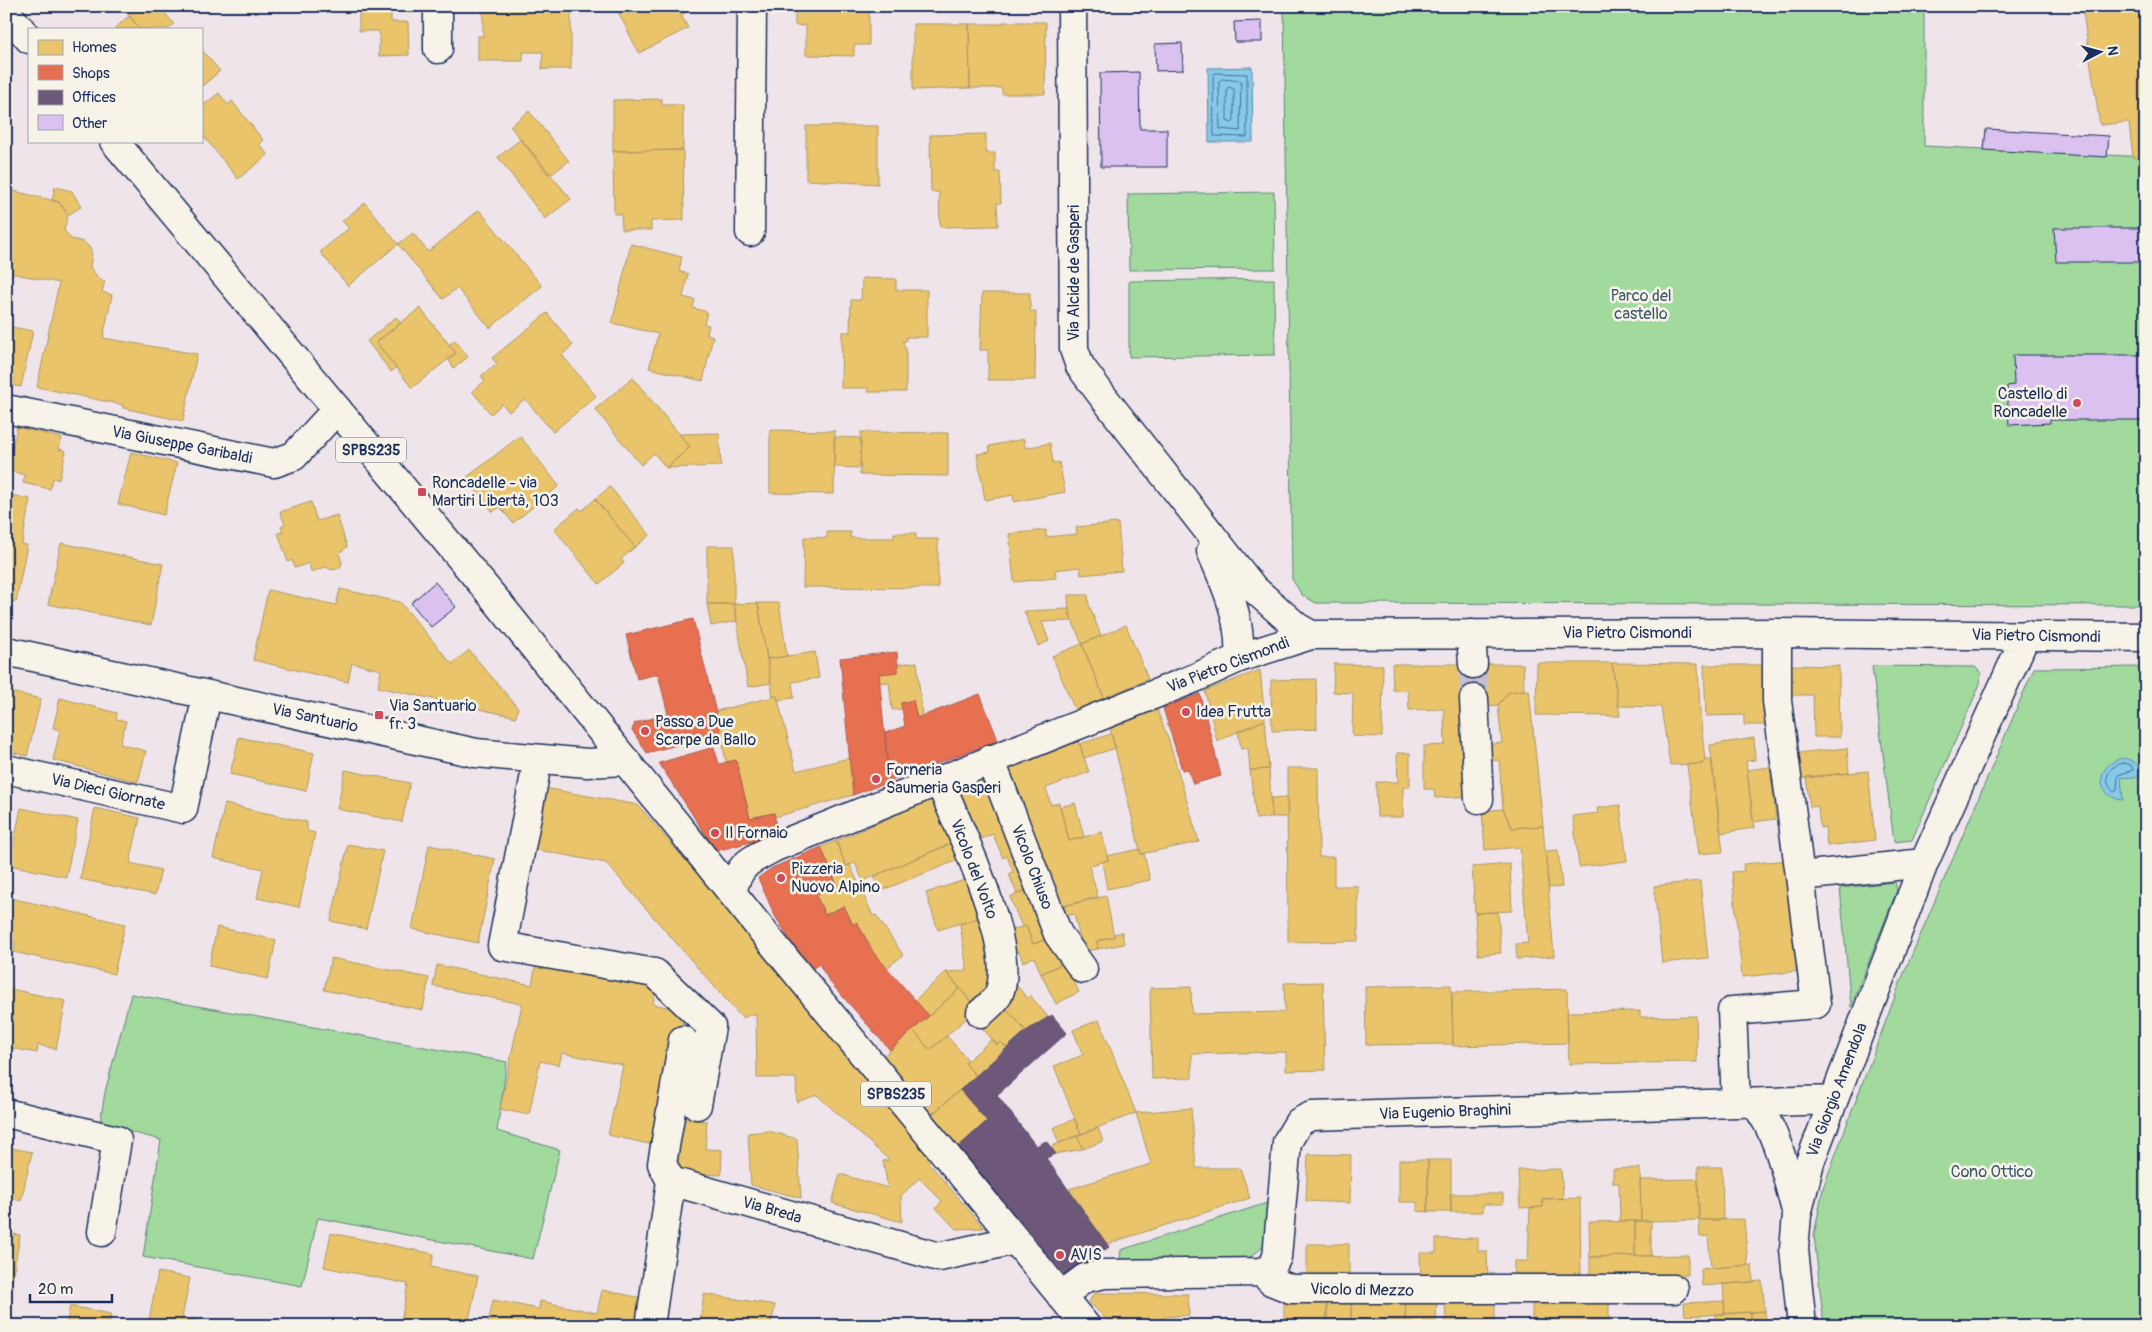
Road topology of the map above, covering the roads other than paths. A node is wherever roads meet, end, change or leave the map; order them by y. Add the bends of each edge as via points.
1 (438, 6) edge
2 (752, 6) edge
3 (1072, 6) edge
4 (6, 12) edge
5 (28, 38) edge
6 (438, 48) dead end
7 (115, 142) edge
8 (750, 232) dead end
9 (6, 409) edge
10 (337, 409) junction
11 (1186, 503) junction
12 (1234, 608) junction
13 (1776, 633) junction
14 (1471, 634) junction
15 (1311, 635) junction
16 (2026, 635) junction
17 (2146, 637) edge
18 (1280, 643) junction
19 (6, 651) edge
20 (1239, 658) junction
21 (1473, 664) tunnel mouth
22 (207, 694) junction
23 (1474, 699) tunnel mouth
24 (538, 759) junction
25 (990, 759) junction
26 (626, 761) junction
27 (6, 769) edge
28 (939, 780) junction
29 (1479, 799) dead end
30 (1924, 863) junction
31 (1800, 876) junction
32 (732, 892) junction
33 (1084, 969) dead end
34 (981, 1013) dead end
35 (683, 1040) dead end
36 (1832, 1100) junction
37 (1745, 1103) junction
38 (697, 1105) dead end
39 (6, 1113) edge
40 (671, 1181) junction
41 (1796, 1215) junction
42 (102, 1232) dead end
43 (1015, 1240) junction
44 (1262, 1272) junction
45 (1674, 1289) dead end
46 (1061, 1296) junction
47 (650, 1326) edge
48 (1086, 1326) edge
49 (1802, 1326) edge

1 - 6 street
2 - 8 street
3 - 11 street, Via Alcide de Gasperi via 1074,349 1080,366
4 - 5 street
7 - 10 street, SPBS235
9 - 10 street, Via Giuseppe Garibaldi via 274,463 294,456
10 - 26 street, SPBS235
11 - 12 street, Via Alcide de Gasperi via 1210,548
11 - 15 street, Via Alcide de Gasperi via 1253,588 1297,627
12 - 18 street, Via Alcide de Gasperi via 1255,637
12 - 20 street, Via Alcide de Gasperi
13 - 14 street, Via Pietro Cismondi
13 - 16 street, Via Pietro Cismondi
13 - 31 street via 1777,701
14 - 15 street, Via Pietro Cismondi
14 - 21 street
15 - 18 street, Via Pietro Cismondi
16 - 17 street, Via Pietro Cismondi
16 - 30 street, Via Giorgio Amendola
18 - 20 street, Via Pietro Cismondi
19 - 22 street, Via Santuario
20 - 25 street, Via Pietro Cismondi
22 - 24 street, Via Santuario via 476,753
22 - 27 street, Via Dieci Giornate via 183,809
23 - 29 street
24 - 26 street, Via Santuario via 587,763
24 - 38 street via 502,946 655,972 711,1027
25 - 28 street, Via Pietro Cismondi
25 - 33 street, Vicolo Chiuso via 1058,934
26 - 32 street, SPBS235
28 - 32 street, Via Pietro Cismondi via 775,847 747,862 737,874
28 - 34 street, Vicolo del Volto via 994,918 1003,976 999,994
30 - 31 street
30 - 36 street, Via Giorgio Amendola
31 - 37 street via 1816,1004 1732,1011
32 - 43 street, SPBS235
35 - 40 street via 662,1164
36 - 37 street, Via Eugenio Braghini
36 - 41 street, Via Giorgio Amendola
37 - 41 street via 1766,1117 1786,1172
37 - 44 street, Via Eugenio Braghini via 1311,1116 1299,1122 1287,1142 1277,1257 1272,1266
39 - 42 street via 117,1140
40 - 43 street, Via Breda via 939,1257
40 - 47 street
41 - 49 street, Via Giorgio Amendola via 1794,1249
43 - 46 street, SPBS235
44 - 45 street, Vicolo di Mezzo via 1271,1281 1291,1289
44 - 46 street via 1104,1274 1085,1278
46 - 48 street, SPBS235

